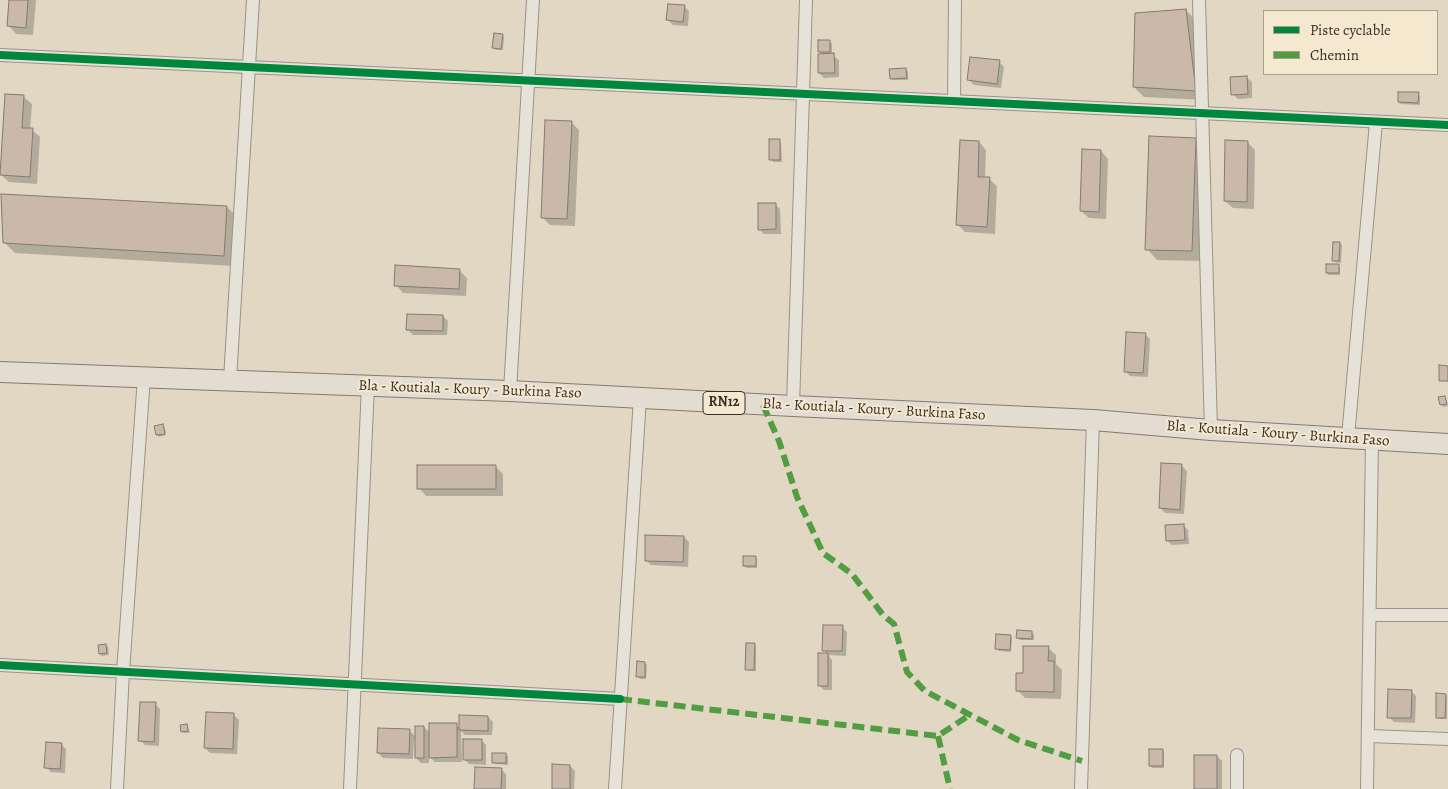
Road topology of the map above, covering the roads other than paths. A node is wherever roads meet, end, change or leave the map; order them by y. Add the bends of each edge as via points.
1 (253, 0) edge
2 (533, 0) edge
3 (806, 0) edge
4 (955, 0) edge
5 (1199, 0) edge
6 (0, 55) edge
7 (249, 67) junction
8 (528, 81) junction
9 (803, 94) junction
10 (954, 101) junction
11 (1202, 113) junction
12 (1376, 122) junction
13 (1448, 125) edge
14 (0, 372) edge
15 (144, 377) junction
16 (230, 380) junction
17 (368, 385) junction
18 (510, 391) junction
19 (640, 398) junction
20 (793, 406) junction
21 (1093, 420) junction
22 (1211, 430) junction
23 (1348, 438) junction
24 (1372, 440) junction
25 (1448, 444) edge
26 (1370, 615) junction
27 (1448, 616) edge
28 (0, 666) edge
29 (123, 672) junction
30 (355, 685) junction
31 (620, 699) junction
32 (1369, 736) junction
33 (1448, 740) edge
34 (1238, 755) dead end
35 (116, 789) edge
36 (350, 789) edge
37 (615, 789) edge
38 (1082, 789) edge
39 (1236, 789) edge
40 (1367, 789) edge

1 - 7 street
2 - 8 street
3 - 9 street
4 - 10 street
5 - 11 street
6 - 7 street
7 - 8 street
7 - 16 street
8 - 9 street
8 - 18 street
9 - 10 street
9 - 20 street
10 - 11 street
11 - 12 street
11 - 22 street
12 - 13 street
12 - 23 street
14 - 15 main road, Bla - Koutiala - Koury - Burkina Faso / RN12
15 - 16 main road, Bla - Koutiala - Koury - Burkina Faso / RN12
15 - 29 street
16 - 17 main road, Bla - Koutiala - Koury - Burkina Faso / RN12
17 - 18 main road, Bla - Koutiala - Koury - Burkina Faso / RN12
17 - 30 street
18 - 19 main road, Bla - Koutiala - Koury - Burkina Faso / RN12
19 - 20 main road, Bla - Koutiala - Koury - Burkina Faso / RN12
19 - 31 street
20 - 21 main road, Bla - Koutiala - Koury - Burkina Faso / RN12
21 - 22 main road, Bla - Koutiala - Koury - Burkina Faso / RN12
21 - 38 street
22 - 23 main road, Bla - Koutiala - Koury - Burkina Faso / RN12
23 - 24 main road, Bla - Koutiala - Koury - Burkina Faso / RN12
24 - 25 main road, Bla - Koutiala - Koury - Burkina Faso / RN12
24 - 26 street
26 - 27 street
26 - 32 street
28 - 29 street
29 - 30 street
29 - 35 street
30 - 31 street
30 - 36 street
31 - 37 street
32 - 33 street
32 - 40 street
34 - 39 street

